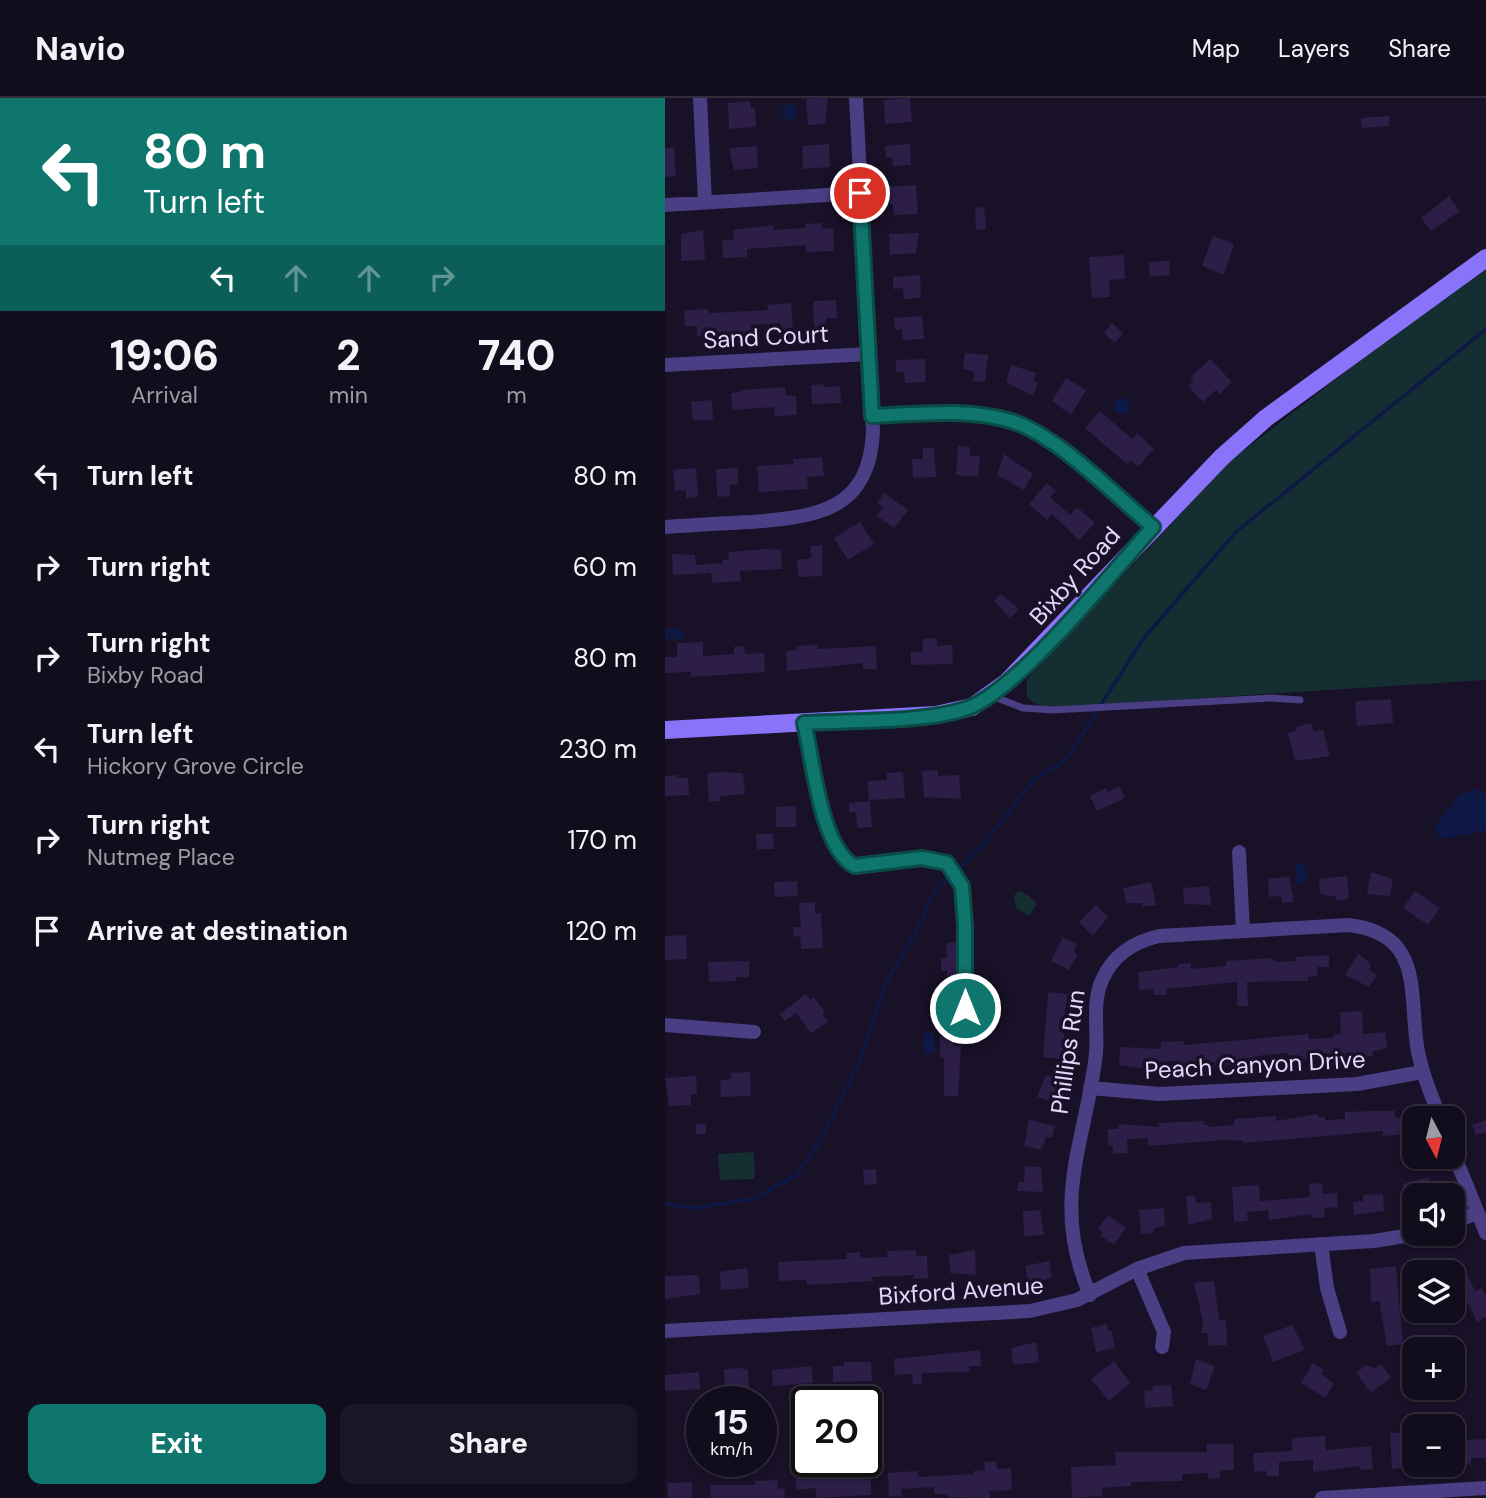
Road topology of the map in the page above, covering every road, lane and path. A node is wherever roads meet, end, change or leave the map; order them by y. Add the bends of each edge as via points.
1 (700, 98) edge
2 (856, 98) edge
3 (860, 193) junction
4 (705, 202) junction
5 (665, 205) edge
6 (1486, 258) edge
7 (869, 354) junction
8 (665, 365) edge
9 (872, 416) junction
10 (665, 527) edge
11 (1153, 527) junction
12 (990, 696) junction
13 (1300, 700) dead end
14 (804, 723) junction
15 (665, 730) edge
16 (1239, 852) dead end
17 (1243, 931) junction
18 (965, 1008) dead end
19 (665, 1026) edge
20 (754, 1032) dead end
21 (1422, 1072) junction
22 (1090, 1088) junction
23 (1435, 1106) edge
24 (1459, 1169) edge
25 (1476, 1213) junction
26 (1465, 1218) edge
27 (1486, 1233) edge
28 (1402, 1236) edge
29 (1321, 1244) junction
30 (1137, 1269) junction
31 (1090, 1295) junction
32 (665, 1331) edge
33 (1340, 1332) dead end
34 (1161, 1347) dead end
35 (1486, 1488) edge
36 (1322, 1498) edge

1 - 4 street
2 - 3 street
3 - 4 street
3 - 7 street
4 - 5 street
6 - 11 street, Bixby Road via 1266,418
7 - 8 street, Sand Court
7 - 9 street
9 - 10 street via 871,452 864,473 846,497 824,512 803,518
9 - 11 street via 974,414 1014,422 1065,453
11 - 12 street, Bixby Road via 1024,667
12 - 13 lane via 1023,708
12 - 14 street, Bixby Road via 954,712
14 - 15 street, Bixby Road
14 - 18 lane via 826,819 846,862 855,866 922,858 949,866 962,886
16 - 17 street
17 - 21 street, Phillips Run via 1362,926 1385,935 1406,959 1411,973
17 - 22 street, Phillips Run via 1151,938 1135,943 1117,958 1100,984
19 - 20 street
21 - 22 street, Peach Canyon Drive via 1357,1084 1160,1094
21 - 23 street
22 - 31 street, Phillips Run via 1071,1190 1074,1238
24 - 25 street
25 - 26 street
25 - 27 street
28 - 29 street, Bixford Avenue
29 - 30 street, Bixford Avenue via 1184,1253
29 - 33 street
30 - 31 street, Bixford Avenue
30 - 34 street via 1164,1332
31 - 32 street, Bixford Avenue via 1045,1309 1002,1314
35 - 36 street

